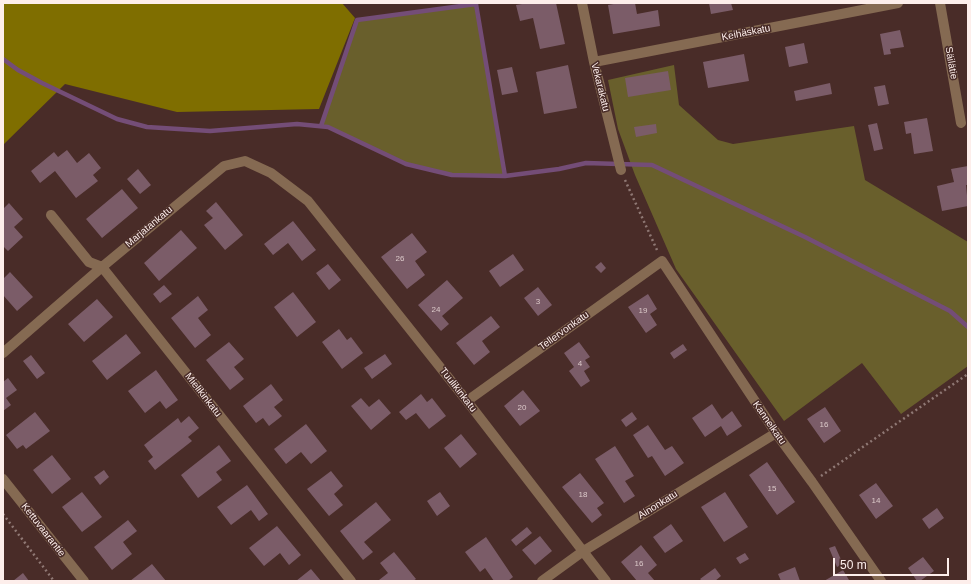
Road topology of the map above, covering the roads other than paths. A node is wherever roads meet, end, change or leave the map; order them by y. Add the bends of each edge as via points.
1 (582, 3) edge
2 (898, 3) edge
3 (940, 3) edge
4 (594, 62) junction
5 (962, 123) dead end
6 (621, 170) road end
7 (308, 201) joint
8 (51, 215) dead end
9 (662, 261) joint
10 (102, 266) junction
11 (3, 353) edge
12 (467, 401) junction
13 (776, 433) junction
14 (3, 479) edge
15 (582, 552) junction
16 (84, 581) edge
17 (351, 581) edge
18 (542, 581) edge
19 (606, 581) edge
20 (881, 581) edge

1 - 4 street, Vekarakatu
2 - 4 street, Keihäskatu
3 - 5 street, Säilätie
4 - 6 street, Vekarakatu
7 - 10 street, Marjatankatu via 271,173 245,161 224,166
7 - 12 street, Tuulikinkatu
8 - 10 street, Mielikinkatu via 89,262
9 - 12 street, Tellervonkatu
9 - 13 street, Kannelkatu
10 - 11 street, Marjatankatu
10 - 17 street, Mielikinkatu
12 - 15 street, Tuulikinkatu
13 - 15 street, Ainonkatu
13 - 20 street, Kannelkatu
14 - 16 street, Kettuvaarantie
15 - 18 street, Ainonkatu
15 - 19 street, Tuulikinkatu

